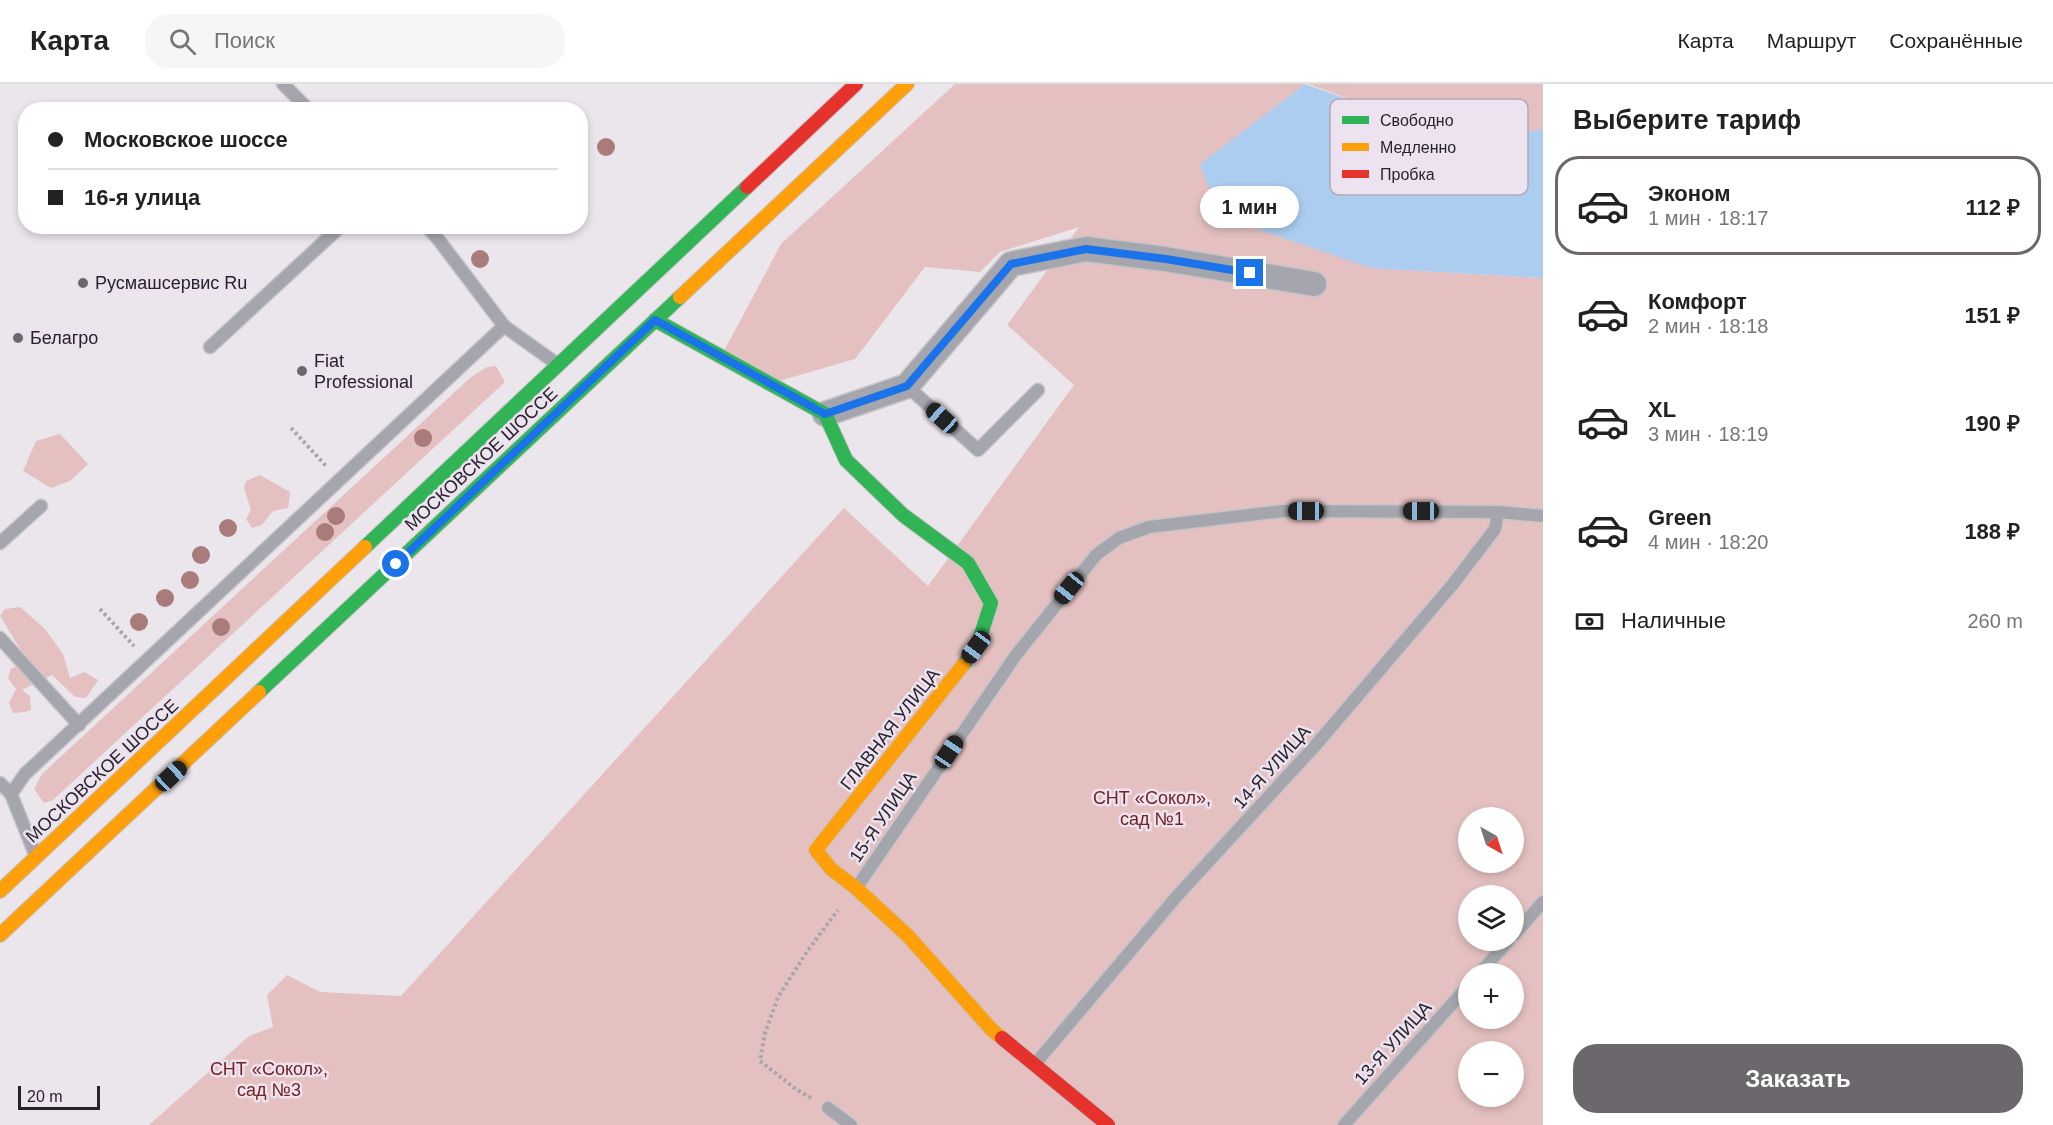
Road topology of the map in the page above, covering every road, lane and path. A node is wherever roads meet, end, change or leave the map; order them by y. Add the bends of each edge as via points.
1 (283, 84) edge
2 (856, 84) edge
3 (907, 84) edge
4 (301, 102) edge
5 (332, 234) edge
6 (433, 234) edge
7 (1314, 284) dead end
8 (655, 320) junction
9 (504, 326) junction
10 (210, 347) dead end
11 (558, 365) junction
12 (907, 386) junction
13 (1038, 390) dead end
14 (825, 414) junction
15 (291, 428) dead end
16 (339, 480) junction
17 (41, 506) dead end
18 (1498, 512) junction
19 (1543, 516) edge
20 (0, 543) edge
21 (100, 609) dead end
22 (0, 638) edge
23 (147, 660) junction
24 (79, 724) junction
25 (0, 783) edge
26 (11, 794) junction
27 (36, 857) junction
28 (856, 888) junction
29 (0, 891) edge
30 (1543, 902) edge
31 (1524, 924) edge
32 (0, 935) edge
33 (1499, 951) edge
34 (1489, 963) edge
35 (1458, 997) edge
36 (1034, 1065) junction
37 (828, 1108) joint
38 (851, 1125) edge
39 (1108, 1125) edge
40 (1344, 1125) edge

1 - 4 lane
2 - 11 main road, МОСКОВСКОЕ ШОССЕ
3 - 8 main road, МОСКОВСКОЕ ШОССЕ
5 - 10 lane
6 - 9 lane
7 - 12 street via 1086,249 1011,264
8 - 14 main road
8 - 32 main road, МОСКОВСКОЕ ШОССЕ
9 - 11 lane
9 - 16 lane
11 - 27 main road, МОСКОВСКОЕ ШОССЕ
12 - 13 lane via 978,450
12 - 14 street
14 - 28 main road, ГЛАВНАЯ УЛИЦА via 846,460 903,515 968,563 991,603 976,647 816,850 831,869
15 - 16 path
16 - 23 lane
17 - 20 lane
18 - 19 lane, 15-Я УЛИЦА
18 - 28 lane, 15-Я УЛИЦА via 1284,511 1149,527 1119,537 1096,555 1016,655
18 - 36 lane, 14-Я УЛИЦА via 1495,529 1453,584 1315,746 1177,896
21 - 23 path
22 - 24 lane
23 - 24 lane
24 - 26 lane via 25,774
25 - 26 lane
26 - 27 lane
27 - 29 main road, МОСКОВСКОЕ ШОССЕ
28 - 36 main road, ГЛАВНАЯ УЛИЦА via 908,936 992,1030
28 - 37 path via 778,997 760,1061
30 - 31 lane
33 - 34 lane
35 - 40 lane, 13-Я УЛИЦА
36 - 39 main road, ГЛАВНАЯ УЛИЦА
37 - 38 lane

